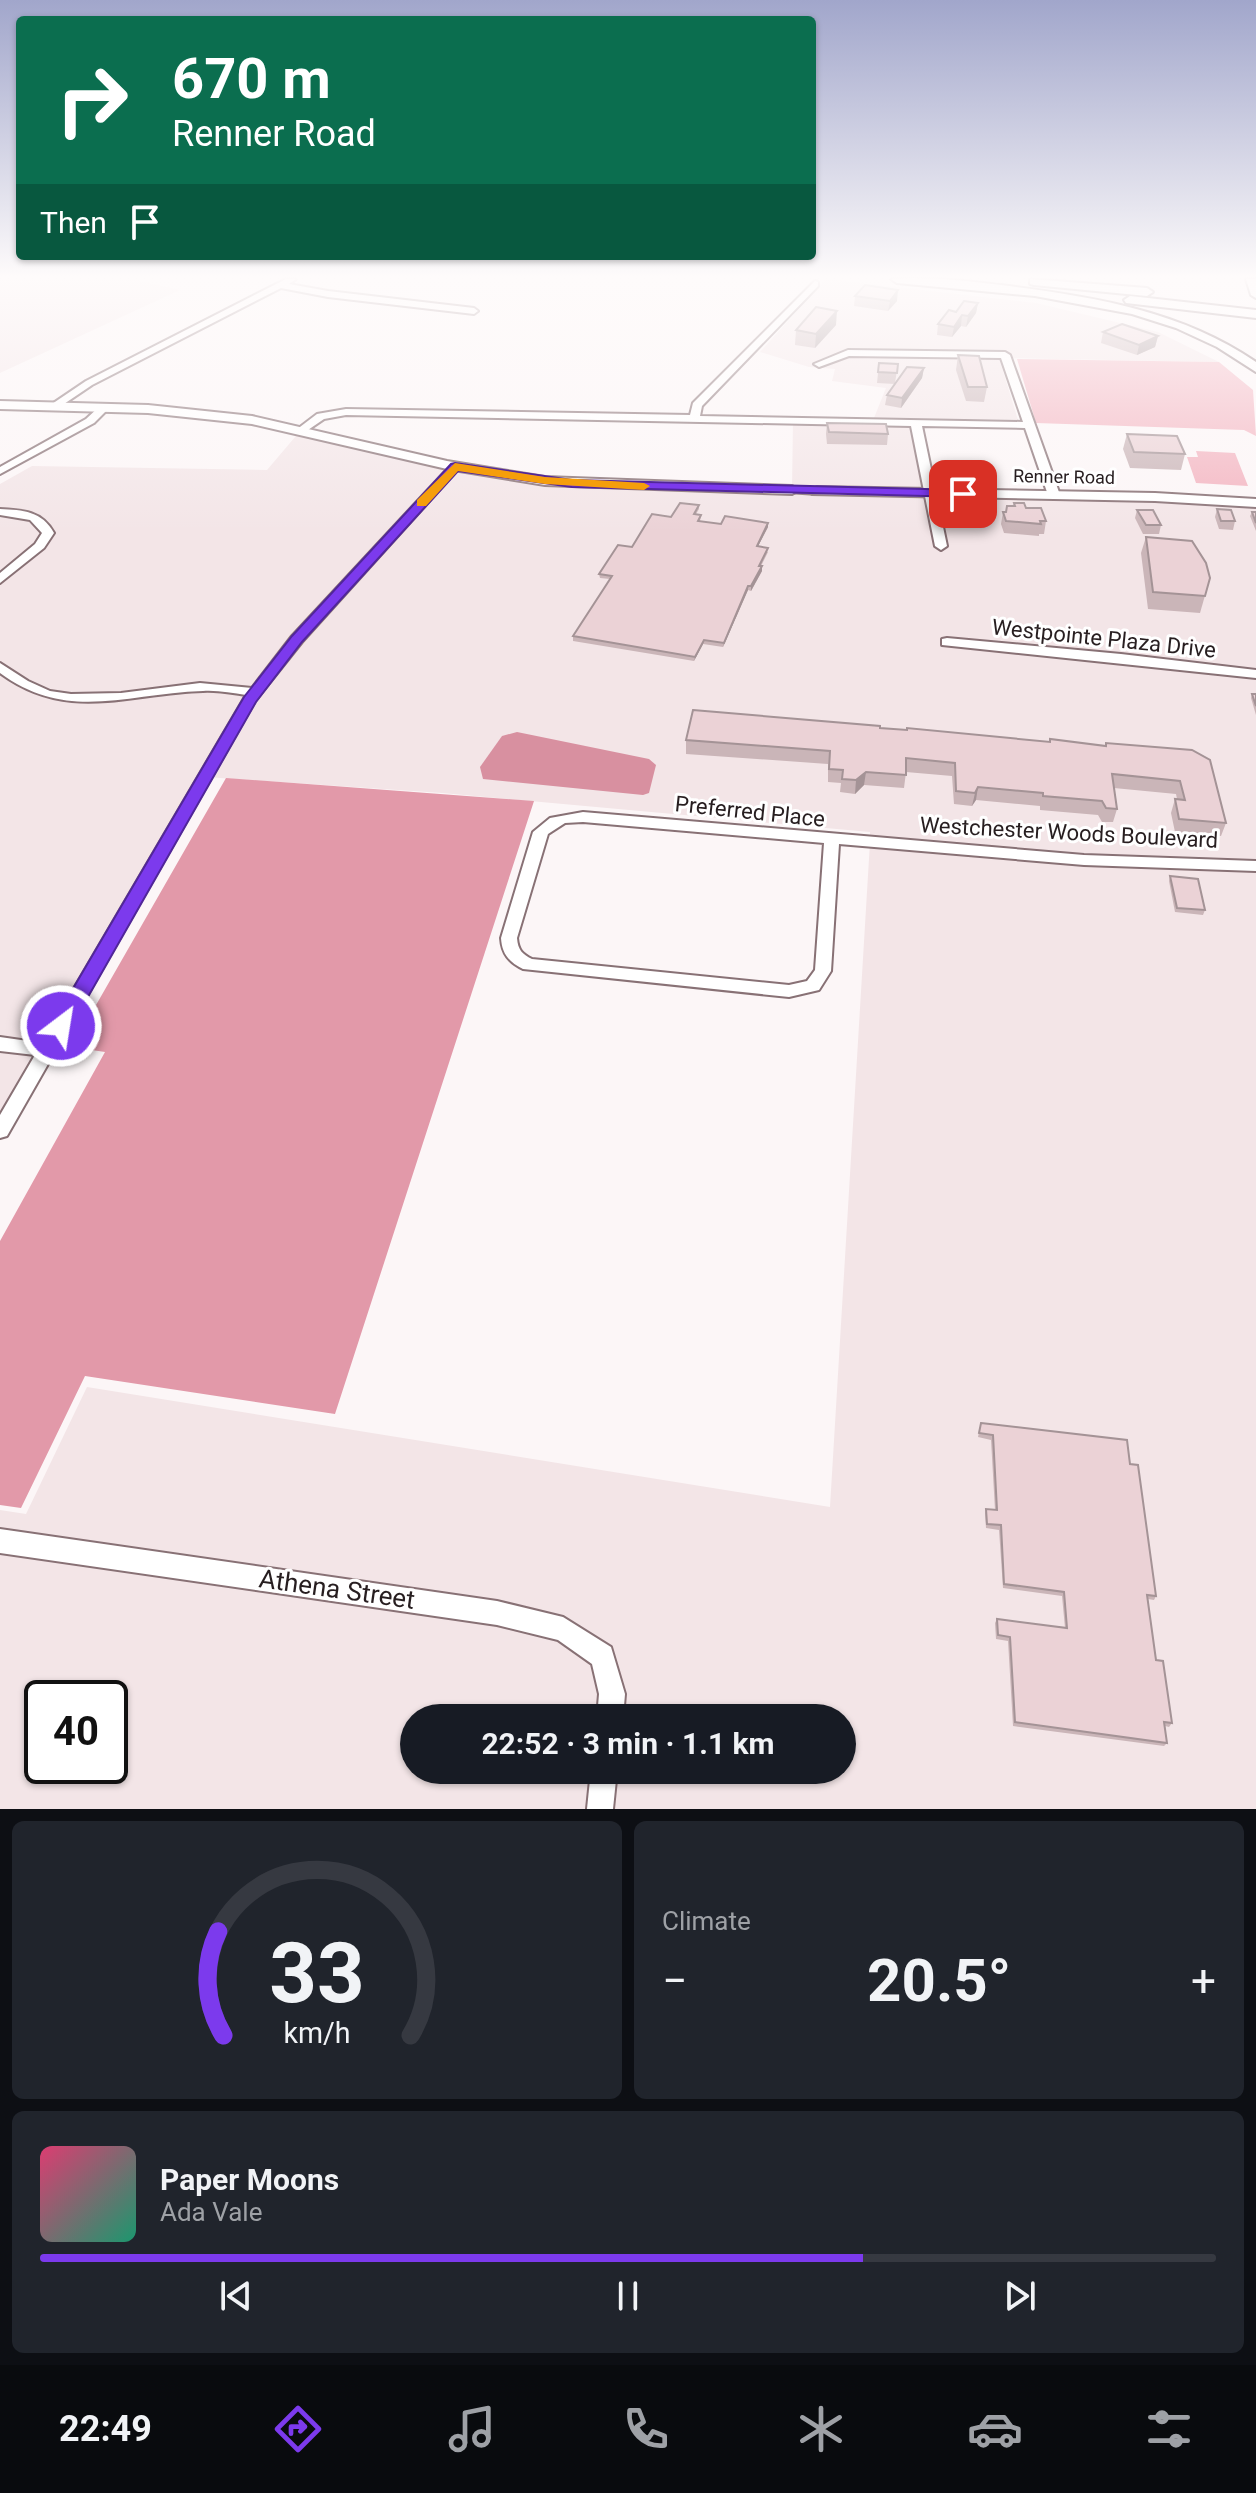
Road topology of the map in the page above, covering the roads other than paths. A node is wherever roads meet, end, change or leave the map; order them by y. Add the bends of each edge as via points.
1 (127, 363) edge
2 (738, 363) edge
3 (1008, 363) edge
4 (0, 405) edge
5 (54, 406) junction
6 (104, 408) junction
7 (694, 419) junction
8 (916, 423) junction
9 (1029, 425) junction
10 (301, 430) junction
11 (455, 467) junction
12 (0, 471) edge
13 (792, 490) joint
14 (817, 491) joint
15 (930, 493) junction
16 (1054, 495) junction
17 (1256, 503) edge
18 (0, 512) edge
19 (941, 546) dead end
20 (0, 579) edge
21 (947, 642) dead end
22 (0, 667) edge
23 (1256, 674) edge
24 (255, 692) junction
25 (832, 839) junction
26 (1256, 866) edge
27 (0, 1044) edge
28 (47, 1050) junction
29 (0, 1131) edge
30 (0, 1541) edge
31 (611, 1704) edge
32 (603, 1784) edge
33 (600, 1809) edge

1 - 5 street
2 - 7 street via 697,405
3 - 9 street
4 - 5 main road, Renner Road
5 - 6 main road, Renner Road
6 - 10 main road, Renner Road via 192,412
6 - 12 street
7 - 8 street
7 - 10 street via 346,412 321,416
8 - 9 street
8 - 15 street
9 - 16 street
10 - 11 main road, Renner Road
11 - 13 main road, Renner Road via 572,483
11 - 24 street
13 - 14 street, Renner Road
14 - 15 main road, Renner Road
15 - 16 main road, Renner Road
15 - 19 street
16 - 17 main road, Renner Road
18 - 20 street via 34,516 48,533
21 - 23 street, Westpointe Plaza Drive
22 - 24 street via 35,692 66,698 200,687
24 - 28 street
25 - 25 street, Preferred Place via 565,817 541,832 509,949 529,965 789,991 813,986 823,971
25 - 26 street, Westchester Woods Boulevard via 1084,860
27 - 28 street
28 - 29 street
30 - 31 street, Athena Street via 497,1613 563,1629 602,1656
32 - 33 street

